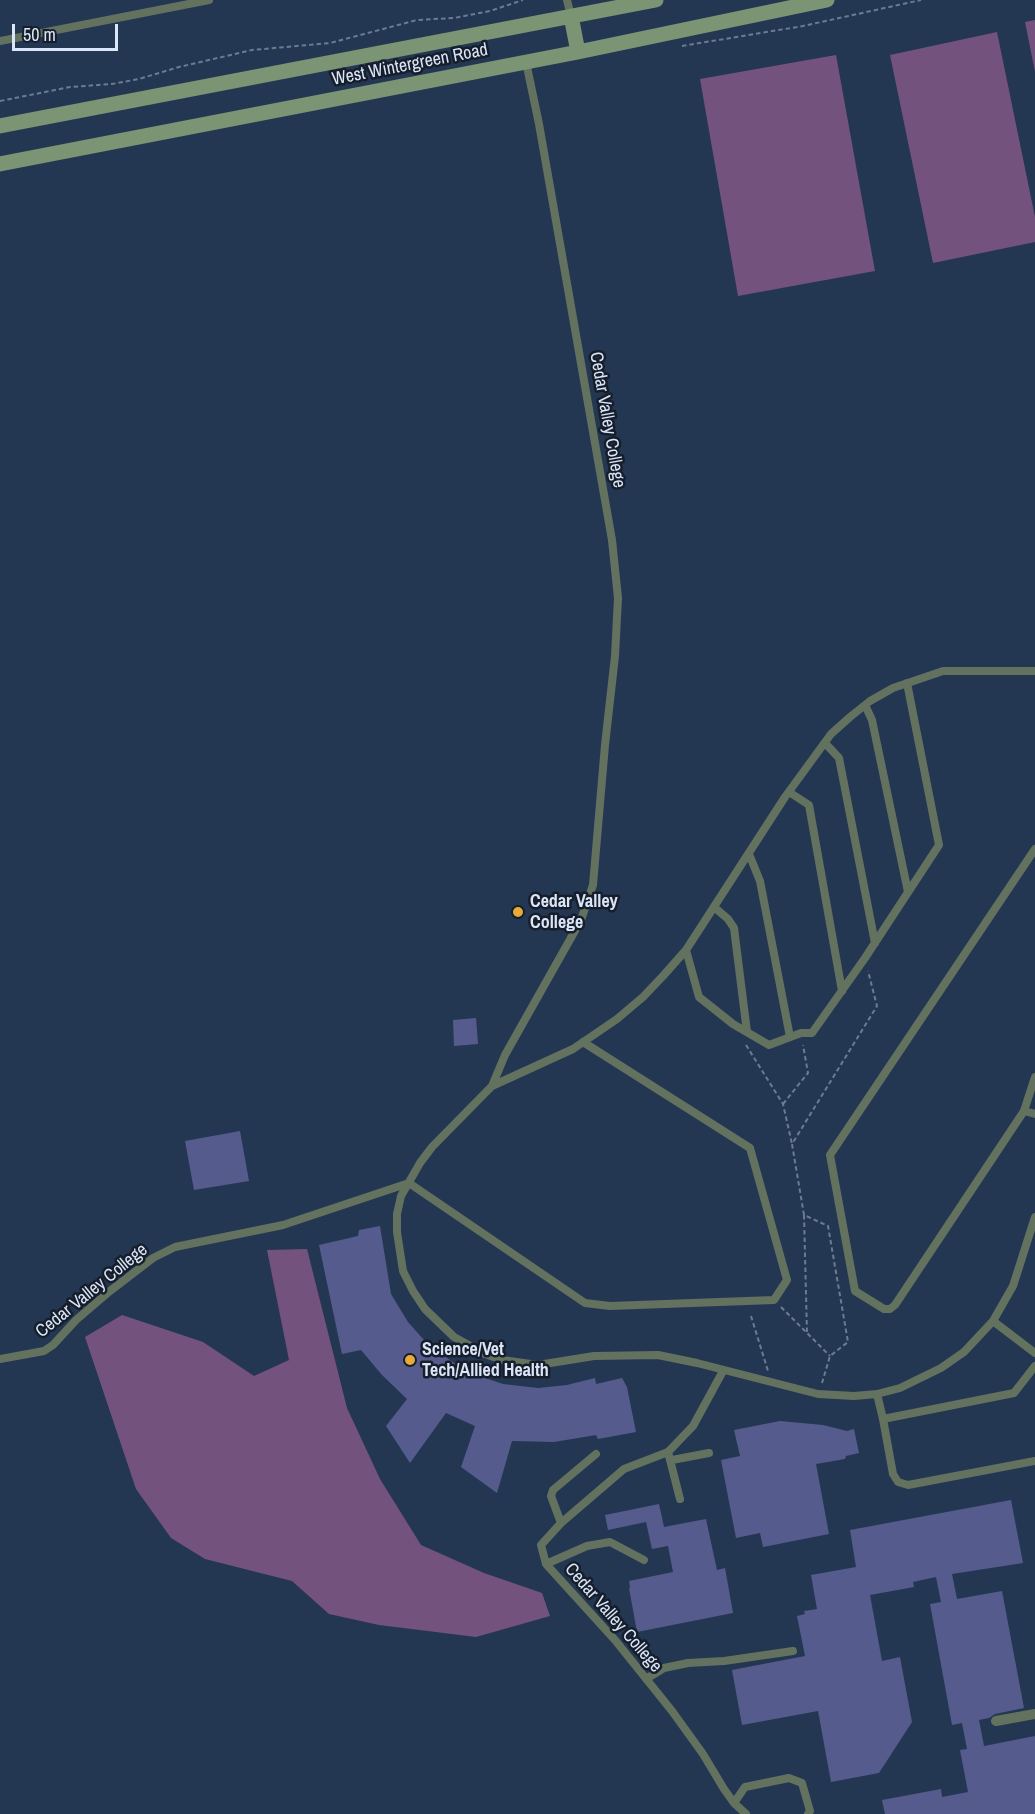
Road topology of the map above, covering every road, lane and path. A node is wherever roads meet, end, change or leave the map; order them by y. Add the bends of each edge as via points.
1 (209, 0) edge
2 (523, 0) edge
3 (567, 0) edge
4 (656, 0) edge
5 (827, 0) edge
6 (571, 16) junction
7 (0, 41) edge
8 (578, 52) junction
9 (526, 62) junction
10 (0, 101) edge
11 (0, 126) edge
12 (0, 164) edge
13 (1035, 671) edge
14 (907, 683) junction
15 (865, 705) junction
16 (825, 743) junction
17 (789, 792) junction
18 (1035, 849) edge
19 (749, 854) junction
20 (908, 892) junction
21 (714, 907) junction
22 (875, 943) junction
23 (686, 950) junction
24 (842, 991) junction
25 (747, 1032) junction
26 (801, 1033) junction
27 (790, 1037) junction
28 (583, 1042) junction
29 (746, 1044) dead end
30 (1035, 1077) edge
31 (492, 1086) junction
32 (783, 1104) junction
33 (1024, 1111) junction
34 (1035, 1114) edge
35 (792, 1144) dead end
36 (409, 1183) junction
37 (804, 1215) dead end
38 (1035, 1217) edge
39 (774, 1300) junction
40 (751, 1316) dead end
41 (993, 1321) junction
42 (807, 1333) junction
43 (1035, 1353) edge
44 (830, 1356) dead end
45 (0, 1359) edge
46 (1035, 1365) edge
47 (723, 1371) junction
48 (771, 1383) junction
49 (878, 1394) junction
50 (883, 1419) junction
51 (709, 1453) dead end
52 (596, 1454) dead end
53 (670, 1456) junction
54 (1035, 1461) edge
55 (680, 1499) dead end
56 (561, 1523) junction
57 (644, 1560) dead end
58 (546, 1564) junction
59 (793, 1651) dead end
60 (646, 1679) junction
61 (1035, 1714) edge
62 (996, 1721) dead end
63 (734, 1803) junction
64 (740, 1814) edge
65 (746, 1814) edge
66 (808, 1814) edge

1 - 7 lane
2 - 10 path via 490,11 417,20 330,43 252,50 139,79
3 - 6 lane
4 - 6 main road, West Wintergreen Road
5 - 8 main road, West Wintergreen Road
6 - 8 main road
6 - 11 main road, West Wintergreen Road
8 - 9 main road, West Wintergreen Road
9 - 12 main road, West Wintergreen Road
9 - 31 lane, Cedar Valley College via 610,528 618,598 593,885 581,920 505,1055
13 - 14 lane, Cedar Valley College via 943,671
14 - 15 lane, Cedar Valley College
14 - 20 lane via 939,844
15 - 16 lane, Cedar Valley College
15 - 20 lane via 872,720
16 - 17 lane, Cedar Valley College
16 - 22 lane via 839,758
17 - 19 lane, Cedar Valley College
17 - 24 lane via 809,805
18 - 33 lane via 830,1155 855,1291 884,1309 895,1305
19 - 21 lane, Cedar Valley College
19 - 27 lane via 760,881
20 - 22 lane
21 - 23 lane, Cedar Valley College
21 - 25 lane via 734,928
22 - 24 lane
23 - 25 lane via 699,997
23 - 28 lane, Cedar Valley College via 643,997
24 - 26 lane via 812,1033
25 - 27 lane via 769,1045
26 - 27 lane
26 - 32 path via 808,1073
28 - 31 lane, Cedar Valley College
28 - 39 lane via 750,1148 787,1280
29 - 32 path
30 - 33 lane
31 - 36 lane, Cedar Valley College via 432,1147
32 - 35 path
33 - 34 lane
36 - 39 lane via 585,1303 610,1306
36 - 45 lane, Cedar Valley College via 283,1226 175,1247 153,1258 110,1292 44,1351
36 - 47 lane, Cedar Valley College via 397,1215 403,1271 425,1309 454,1337 484,1354 517,1364 538,1365 594,1356 658,1355
37 - 42 path
38 - 41 lane, Cedar Valley College via 1012,1286
39 - 42 path
40 - 48 path
41 - 43 lane
41 - 49 lane, Cedar Valley College via 963,1352 940,1368
42 - 44 path
46 - 50 lane via 1014,1393
47 - 48 lane, Cedar Valley College
47 - 53 lane, Cedar Valley College via 693,1426
48 - 49 lane, Cedar Valley College via 818,1394
49 - 50 lane
50 - 54 lane via 893,1474 898,1482 908,1485
51 - 53 lane
52 - 56 lane via 553,1490 551,1496
53 - 55 lane
53 - 56 lane, Cedar Valley College via 624,1469
56 - 58 lane, Cedar Valley College via 541,1545
57 - 58 lane via 610,1542 587,1546
58 - 60 lane, Cedar Valley College
59 - 60 lane via 688,1663 664,1668
60 - 63 lane, Cedar Valley College
61 - 62 street
63 - 64 lane
63 - 65 lane, Cedar Valley College
63 - 66 lane via 745,1787 789,1778 802,1784

